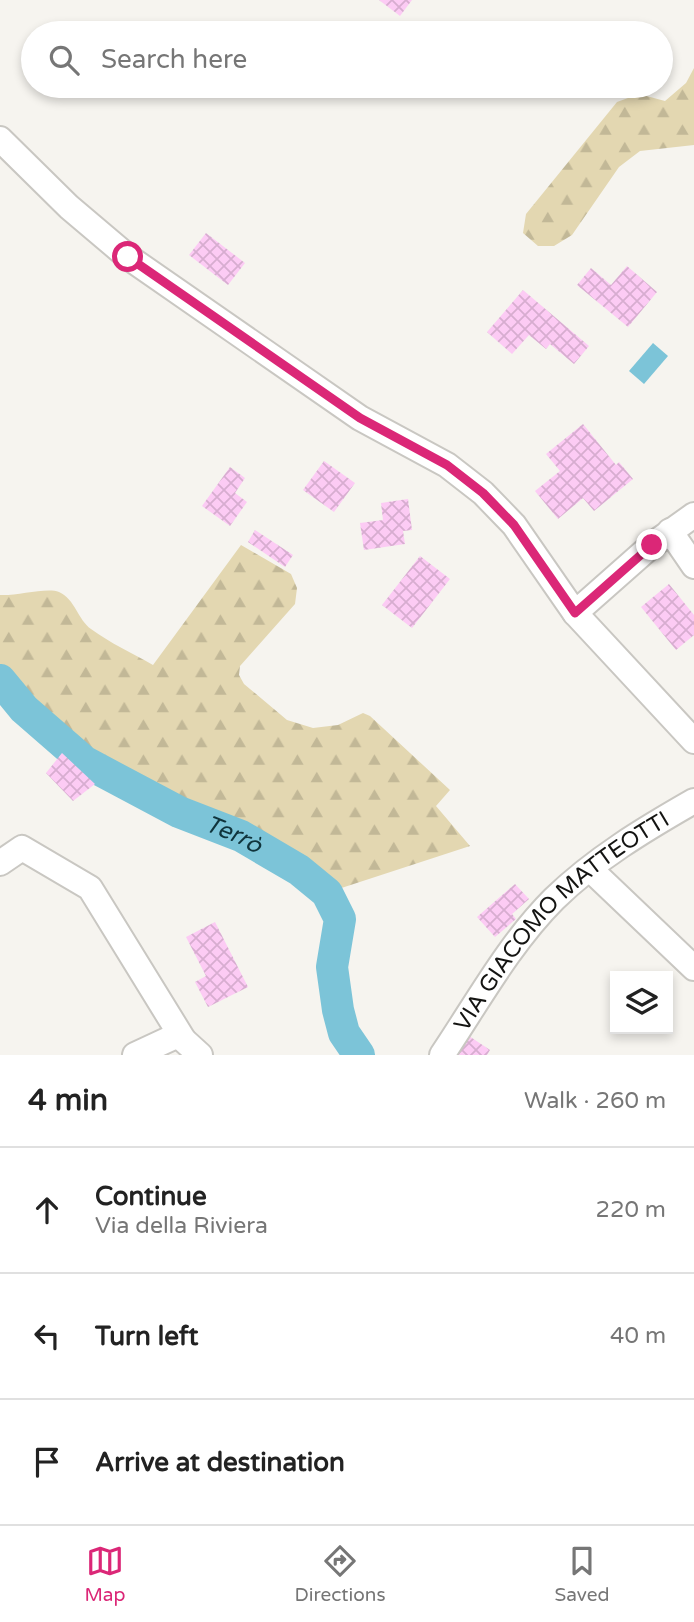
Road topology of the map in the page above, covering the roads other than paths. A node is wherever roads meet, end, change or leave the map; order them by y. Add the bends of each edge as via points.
1 (0, 139) edge
2 (694, 514) edge
3 (670, 531) junction
4 (694, 566) edge
5 (575, 613) junction
6 (694, 741) edge
7 (694, 801) edge
8 (0, 863) edge
9 (590, 869) junction
10 (694, 968) edge
11 (192, 1047) edge
12 (135, 1055) edge
13 (442, 1055) edge

1 - 5 street via 128,257 349,411 447,465 483,493 514,525
2 - 3 street
3 - 4 street
3 - 5 street
5 - 6 street
7 - 9 street, VIA GIACOMO MATTEOTTI
8 - 11 street via 22,848 90,888
9 - 10 street
9 - 13 street, VIA GIACOMO MATTEOTTI via 531,925
11 - 12 street via 178,1035

